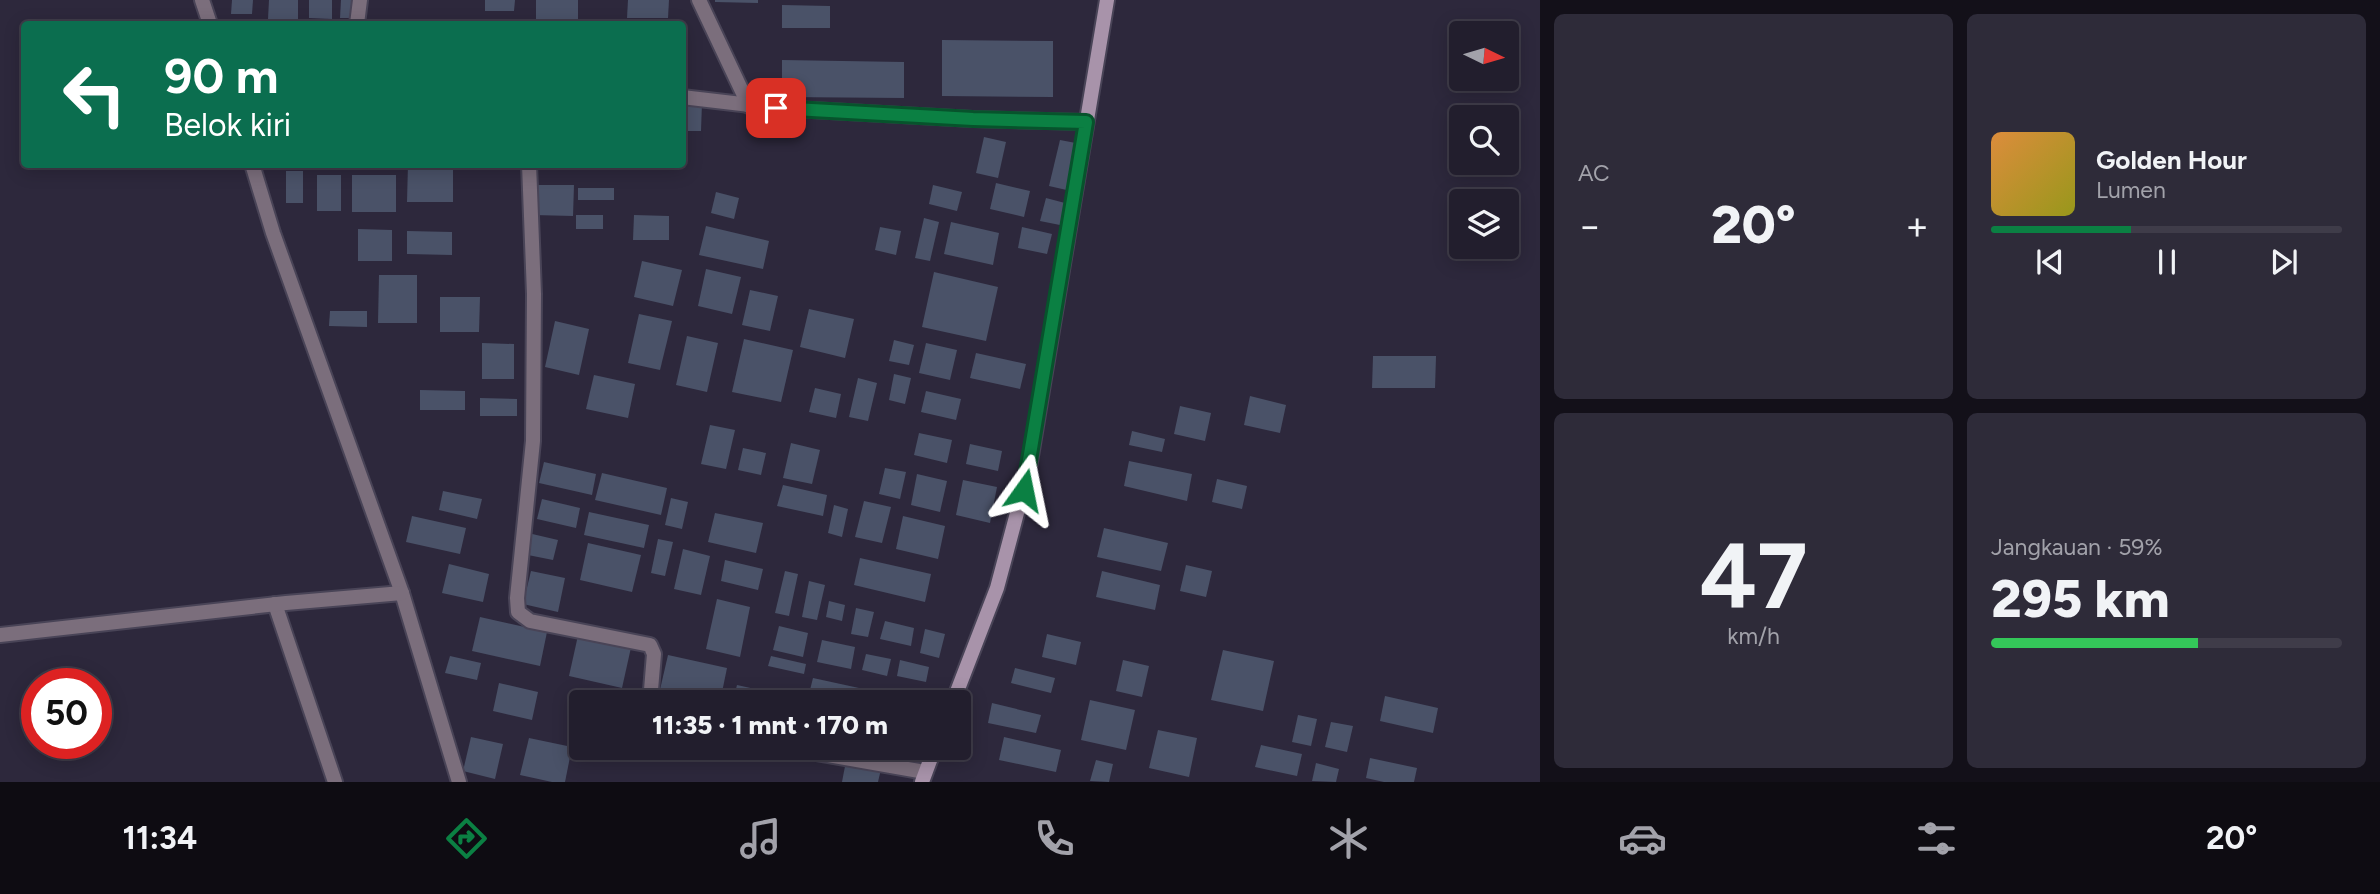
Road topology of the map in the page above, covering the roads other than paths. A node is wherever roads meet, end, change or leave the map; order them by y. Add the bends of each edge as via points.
1 (202, 0) edge
2 (360, 0) edge
3 (699, 0) edge
4 (1107, 0) edge
5 (209, 21) edge
6 (357, 21) edge
7 (686, 98) edge
8 (749, 106) junction
9 (1086, 122) junction
10 (253, 168) edge
11 (529, 168) edge
12 (402, 593) junction
13 (281, 603) junction
14 (0, 635) edge
15 (651, 690) edge
16 (958, 690) edge
17 (844, 760) edge
18 (930, 760) edge
19 (924, 777) edge
20 (335, 782) edge
21 (459, 782) edge

1 - 5 street
2 - 6 street
3 - 8 street
4 - 9 main road
7 - 8 street
8 - 9 street
9 - 16 main road via 1029,468 997,588
10 - 12 street
11 - 15 street via 533,441 518,612 530,621 650,645
12 - 13 street
12 - 21 street
13 - 14 street
13 - 20 street
17 - 19 street
18 - 19 main road

